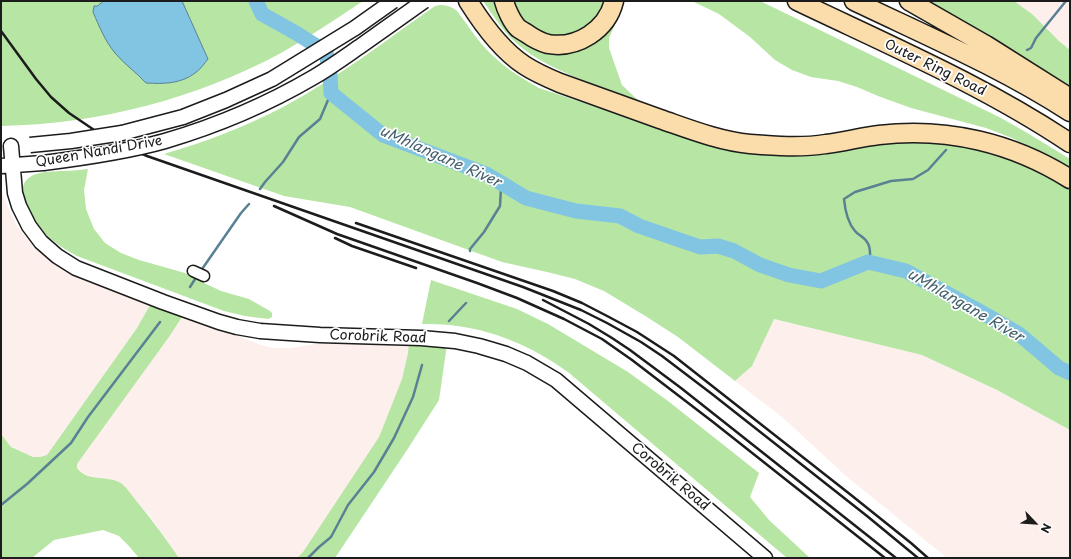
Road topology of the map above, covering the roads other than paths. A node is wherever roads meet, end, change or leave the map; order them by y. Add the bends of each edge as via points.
1 (393, 1) edge
2 (424, 1) edge
3 (468, 1) edge
4 (504, 1) edge
5 (614, 1) edge
6 (797, 1) edge
7 (854, 1) edge
8 (909, 1) edge
9 (1070, 98) edge
10 (1070, 112) edge
11 (1070, 143) edge
12 (6, 146) edge
13 (7, 166) edge
14 (1070, 179) edge
15 (194, 271) dead end
16 (204, 276) dead end
17 (765, 558) edge

1 - 12 street, Queen Nandi Drive, bridge via 272,80 183,117 122,133 71,141
2 - 13 street, Queen Nandi Drive, bridge via 315,77 247,111 207,127 164,141 122,150
3 - 14 highway via 508,52 539,74 693,130 749,144 796,147 906,132 958,136 986,142 1029,157
4 - 5 highway via 517,28 537,40 555,45 578,41 600,28 606,21
6 - 11 highway, Outer Ring Road via 961,80
7 - 10 highway, Outer Ring Road via 987,65
8 - 9 highway via 986,45
12 - 13 street, Corobrik Road
13 - 17 street, Corobrik Road via 19,206 29,226 41,242 57,256 76,268 163,302 237,328 320,335 455,341 506,354 527,363 556,380
15 - 16 street

